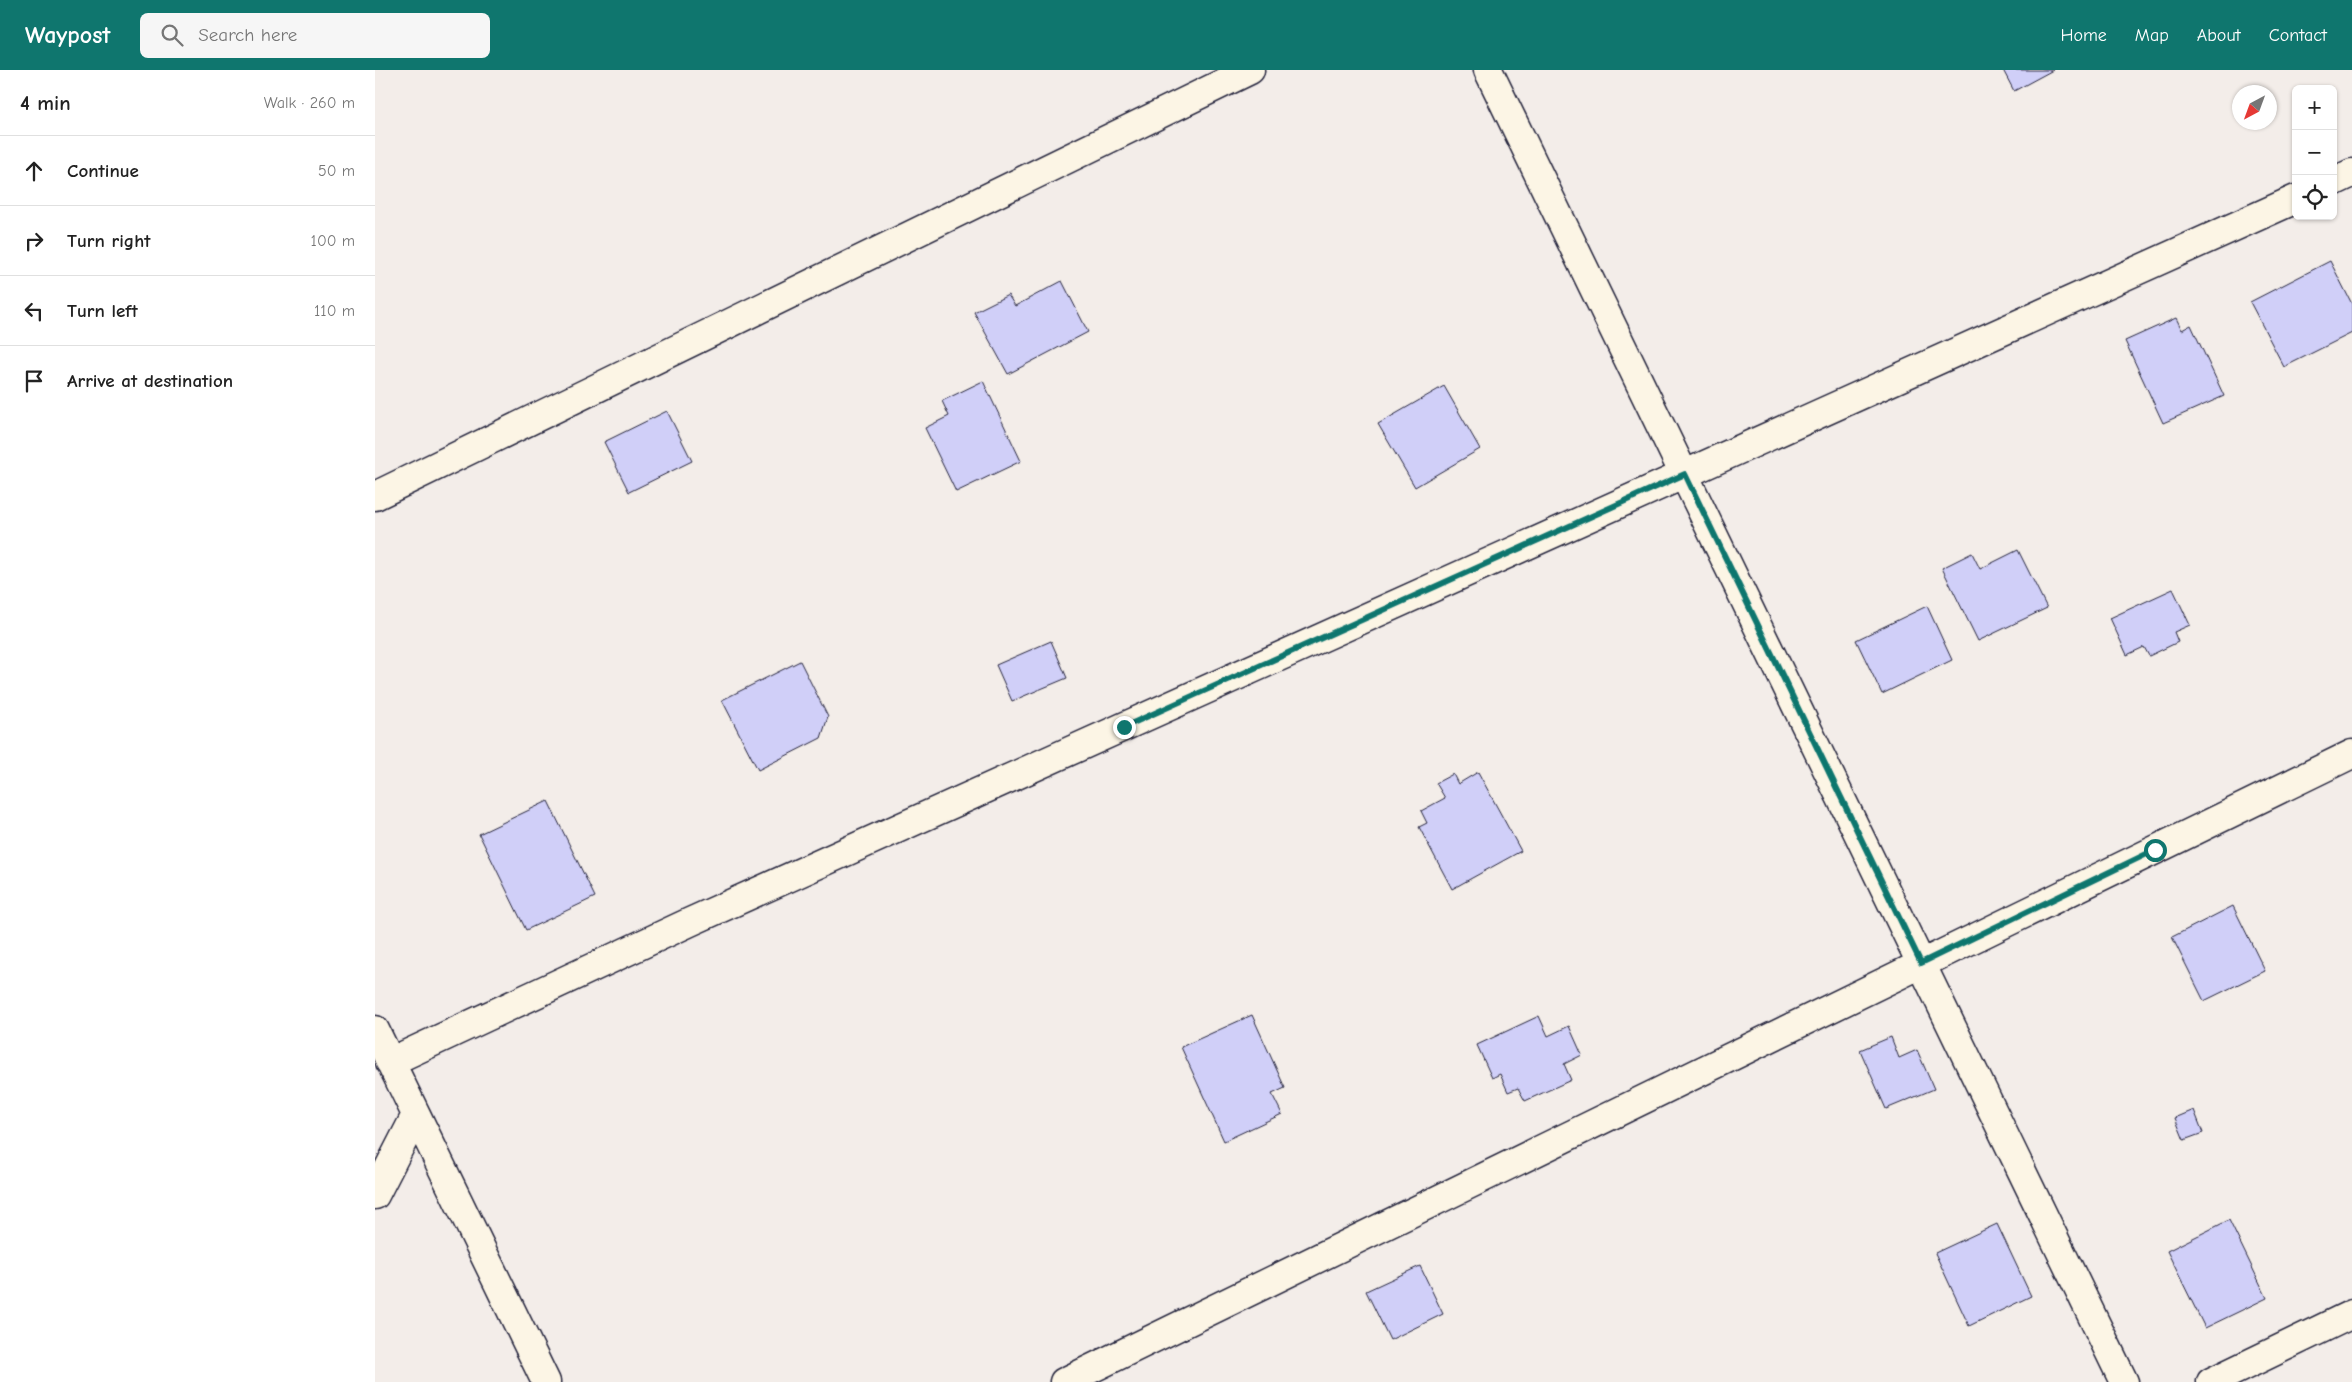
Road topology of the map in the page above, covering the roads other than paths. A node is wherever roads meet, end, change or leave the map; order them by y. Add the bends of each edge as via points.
1 (1250, 70) edge
2 (1488, 70) edge
3 (2352, 173) edge
4 (2337, 180) edge
5 (2292, 201) edge
6 (1685, 474) junction
7 (375, 496) edge
8 (2352, 754) edge
9 (1921, 963) junction
10 (375, 1030) edge
11 (390, 1062) junction
12 (416, 1115) junction
13 (375, 1195) edge
14 (2352, 1314) edge
15 (546, 1382) edge
16 (1064, 1382) edge
17 (2124, 1382) edge
18 (2211, 1382) edge

1 - 7 street
2 - 6 street
3 - 4 street
5 - 6 street
6 - 9 street
6 - 11 street via 690,922
8 - 9 street
9 - 16 street
9 - 17 street
10 - 11 street
11 - 12 street
12 - 13 street
12 - 15 street
14 - 18 street

